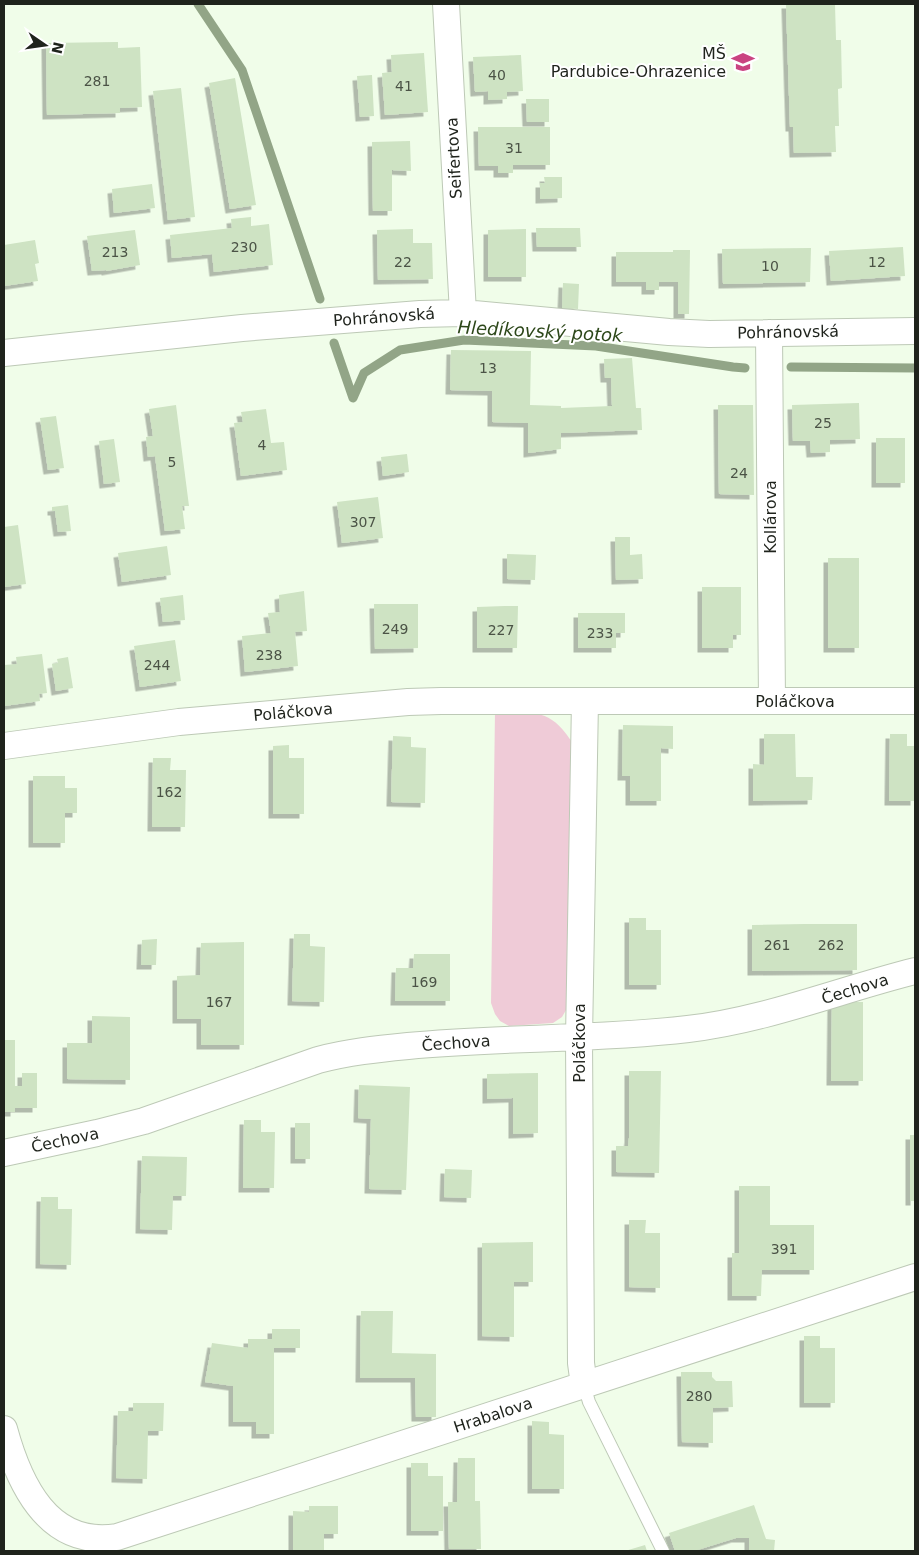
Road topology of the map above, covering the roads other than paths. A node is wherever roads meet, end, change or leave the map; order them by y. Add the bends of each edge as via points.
1 (446, 4) edge
2 (463, 313) junction
3 (915, 331) edge
4 (769, 333) junction
5 (4, 353) edge
6 (584, 701) junction
7 (772, 701) junction
8 (915, 701) edge
9 (4, 746) edge
10 (915, 971) edge
11 (579, 1038) junction
12 (4, 1154) edge
13 (915, 1277) edge
14 (584, 1385) junction
15 (4, 1429) edge
16 (662, 1551) edge

1 - 2 street, Seifertova
2 - 4 street, Pohránovská via 669,332
2 - 5 street, Pohránovská via 242,328
3 - 4 street, Pohránovská
4 - 7 street, Kollárova
6 - 7 street, Poláčkova
6 - 9 street, Poláčkova via 408,702 179,722
6 - 11 street, Poláčkova
7 - 8 street, Poláčkova
10 - 11 street, Čechova via 720,1025
11 - 12 street, Čechova via 456,1041 339,1054 122,1128
11 - 14 street, Poláčkova via 580,1362
13 - 14 street, Hrabalova
14 - 15 street, Hrabalova via 117,1537 95,1539 72,1538 47,1515 26,1489
14 - 16 lane via 589,1402

